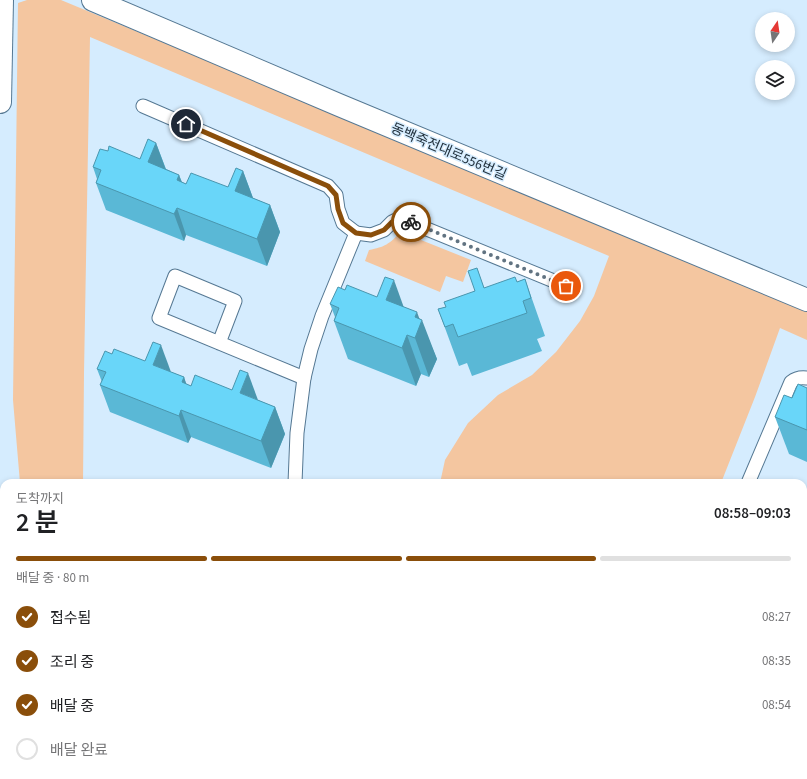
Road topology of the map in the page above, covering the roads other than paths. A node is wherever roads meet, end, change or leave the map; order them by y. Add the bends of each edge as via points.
1 (2, 0) edge
2 (93, 0) edge
3 (0, 102) edge
4 (143, 106) dead end
5 (356, 233) junction
6 (566, 286) dead end
7 (807, 300) edge
8 (219, 343) junction
9 (304, 378) junction
10 (807, 378) edge
11 (295, 479) edge
12 (750, 479) edge

1 - 3 street
2 - 7 street, 동백죽전대로556번길
4 - 5 lane via 328,186 336,195 343,223
5 - 6 lane via 371,235 384,230 400,218
5 - 9 lane via 322,316
8 - 8 lane via 159,318 175,276 235,301
8 - 9 lane
9 - 11 lane via 297,433
10 - 12 lane via 796,378 791,382

